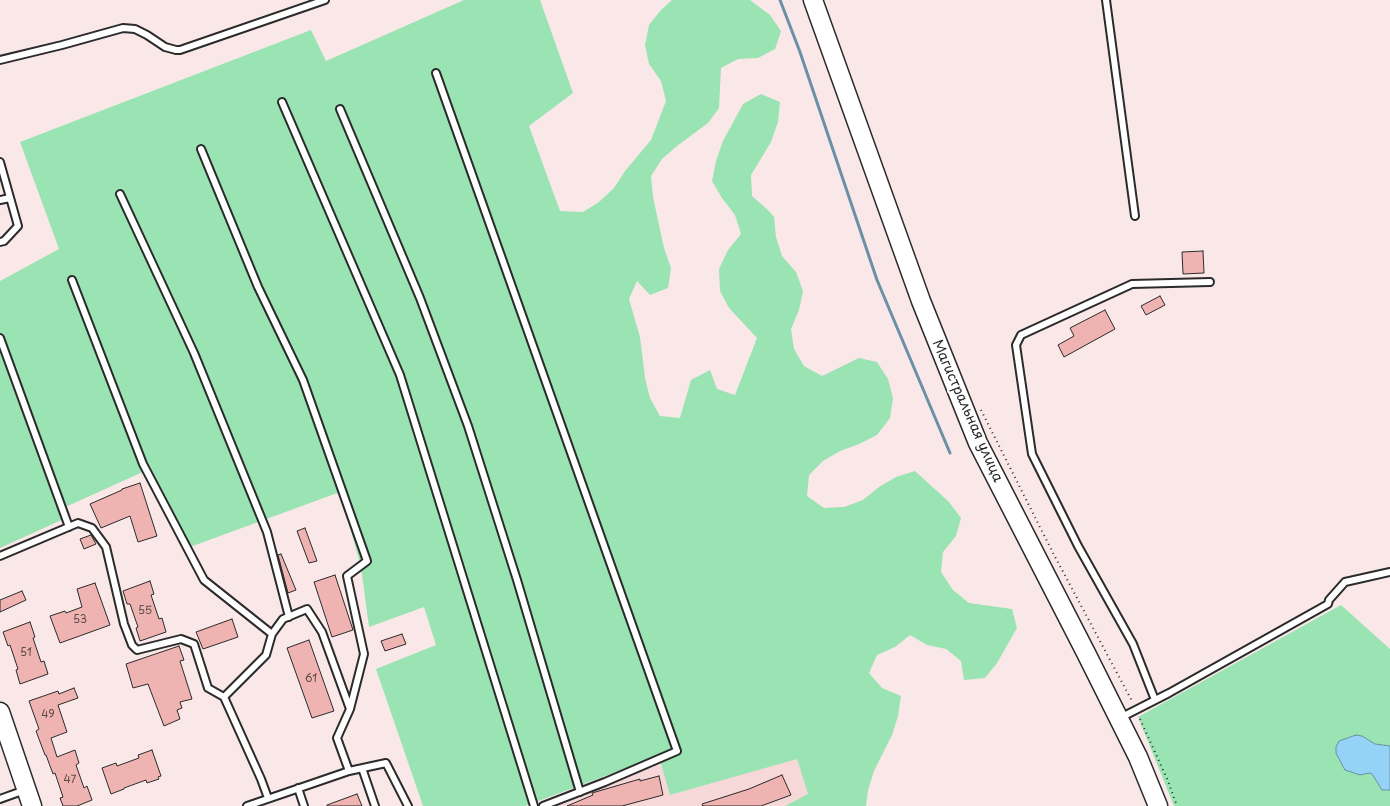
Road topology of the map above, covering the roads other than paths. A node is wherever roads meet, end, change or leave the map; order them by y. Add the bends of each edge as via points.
1 (324, 0) edge
2 (812, 0) edge
3 (1106, 0) edge
4 (0, 60) edge
5 (436, 73) dead end
6 (282, 102) dead end
7 (340, 109) dead end
8 (201, 149) dead end
9 (0, 162) edge
10 (120, 194) dead end
11 (10, 198) junction
12 (0, 200) edge
13 (1136, 216) dead end
14 (0, 242) edge
15 (72, 280) dead end
16 (1210, 282) dead end
17 (0, 338) edge
18 (69, 527) junction
19 (0, 556) edge
20 (1390, 572) edge
21 (289, 617) junction
22 (272, 634) junction
23 (224, 698) junction
24 (1155, 700) junction
25 (350, 709) junction
26 (1119, 719) junction
27 (2, 724) edge
28 (362, 768) junction
29 (349, 770) junction
30 (298, 788) junction
31 (26, 789) junction
32 (580, 792) junction
33 (268, 798) junction
34 (0, 799) edge
35 (32, 806) edge
36 (247, 806) edge
37 (304, 806) edge
38 (375, 806) edge
39 (408, 806) edge
40 (534, 806) edge
41 (543, 806) edge
42 (1158, 806) edge

1 - 4 lane via 180,50 165,47 135,29 123,28
2 - 26 main road, Магистральная улица via 921,301 975,436
3 - 13 lane
5 - 32 lane via 678,751
6 - 40 lane via 400,375
7 - 32 lane via 420,298 468,426
8 - 25 lane via 258,287 303,380 367,561 347,576 364,654
9 - 11 lane
10 - 21 lane via 194,353 267,532
11 - 12 lane
11 - 14 lane via 18,226
15 - 22 lane via 143,464 204,580
16 - 24 lane via 1132,284 1021,335 1016,345 1032,454 1078,546 1133,644
17 - 18 lane
18 - 19 lane
18 - 23 lane via 78,523 92,528 106,547 124,624 136,650 181,639 194,644 208,688
20 - 24 lane via 1345,582 1328,604
21 - 22 lane via 283,619
21 - 25 lane via 308,609 322,632
22 - 23 lane via 266,655
23 - 33 lane
24 - 26 lane
25 - 29 lane via 337,738
26 - 42 main road, Магистральная улица
27 - 31 main road
28 - 29 lane
28 - 38 lane
28 - 39 lane via 386,763
29 - 30 lane
30 - 33 lane
30 - 37 lane
31 - 34 lane
31 - 35 main road
32 - 41 lane
33 - 36 lane

